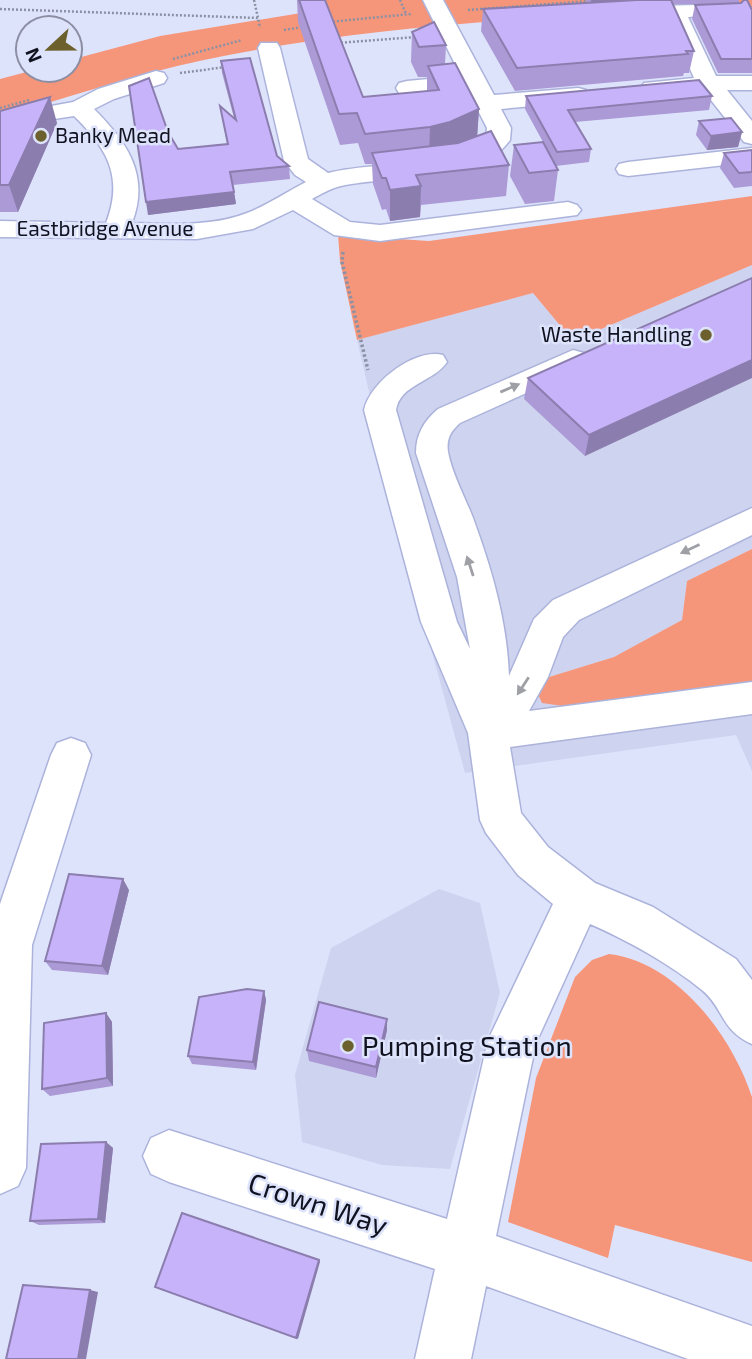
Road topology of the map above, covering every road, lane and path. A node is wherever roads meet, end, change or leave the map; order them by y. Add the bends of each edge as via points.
1 (254, 0) edge
2 (400, 0) edge
3 (433, 0) edge
4 (579, 1) edge
5 (599, 8) edge
6 (0, 9) edge
7 (461, 10) dead end
8 (730, 10) edge
9 (676, 11) junction
10 (258, 18) junction
11 (325, 23) edge
12 (312, 25) edge
13 (452, 35) junction
14 (269, 45) junction
15 (339, 48) edge
16 (156, 78) joint
17 (709, 83) junction
18 (752, 83) edge
19 (407, 88) dead end
20 (629, 90) edge
21 (481, 92) junction
22 (602, 93) edge
23 (79, 108) junction
24 (45, 113) edge
25 (752, 136) edge
26 (752, 155) edge
27 (628, 169) dead end
28 (326, 183) junction
29 (295, 200) junction
30 (568, 211) dead end
31 (0, 229) edge
32 (116, 231) junction
33 (603, 347) edge
34 (432, 362) dead end
35 (752, 520) edge
36 (752, 698) edge
37 (488, 733) junction
38 (71, 755) dead end
39 (579, 898) junction
40 (5, 945) edge
41 (752, 1020) edge
42 (169, 1156) dead end
43 (0, 1168) edge
44 (466, 1252) junction
45 (752, 1354) edge
46 (443, 1359) edge

1 - 10 path
2 - 11 path via 407,14
3 - 13 street, Eastbridge Avenue
4 - 5 path
4 - 7 path
5 - 9 street
6 - 10 path
8 - 9 street
9 - 17 street
10 - 14 path
12 - 14 path
13 - 15 path via 337,43
13 - 21 street, Eastbridge Avenue
14 - 16 path via 202,69
14 - 28 street via 296,161
16 - 23 street
17 - 18 street
17 - 20 street
17 - 25 street
19 - 21 street
21 - 22 street
21 - 28 street, Eastbridge Avenue via 499,128 498,140 487,151 461,162
23 - 24 street
23 - 32 street via 104,132 126,178 128,196
26 - 27 street
28 - 29 street, Eastbridge Avenue
29 - 30 street via 343,229 380,233
29 - 32 street, Eastbridge Avenue via 244,223 172,233
31 - 32 street, Eastbridge Avenue
37 -> 33 street via 486,621 431,438 436,427 467,407
34 - 37 street via 386,394 380,410 439,622
35 -> 37 street via 566,610 547,629 529,677
36 - 37 street
37 - 39 street via 501,820 533,861
38 - 40 street
39 - 41 street via 637,922 720,975
39 - 44 street via 512,1040
40 - 43 street
42 - 44 street, Crown Way
44 - 45 street, Crown Way
44 - 46 street

